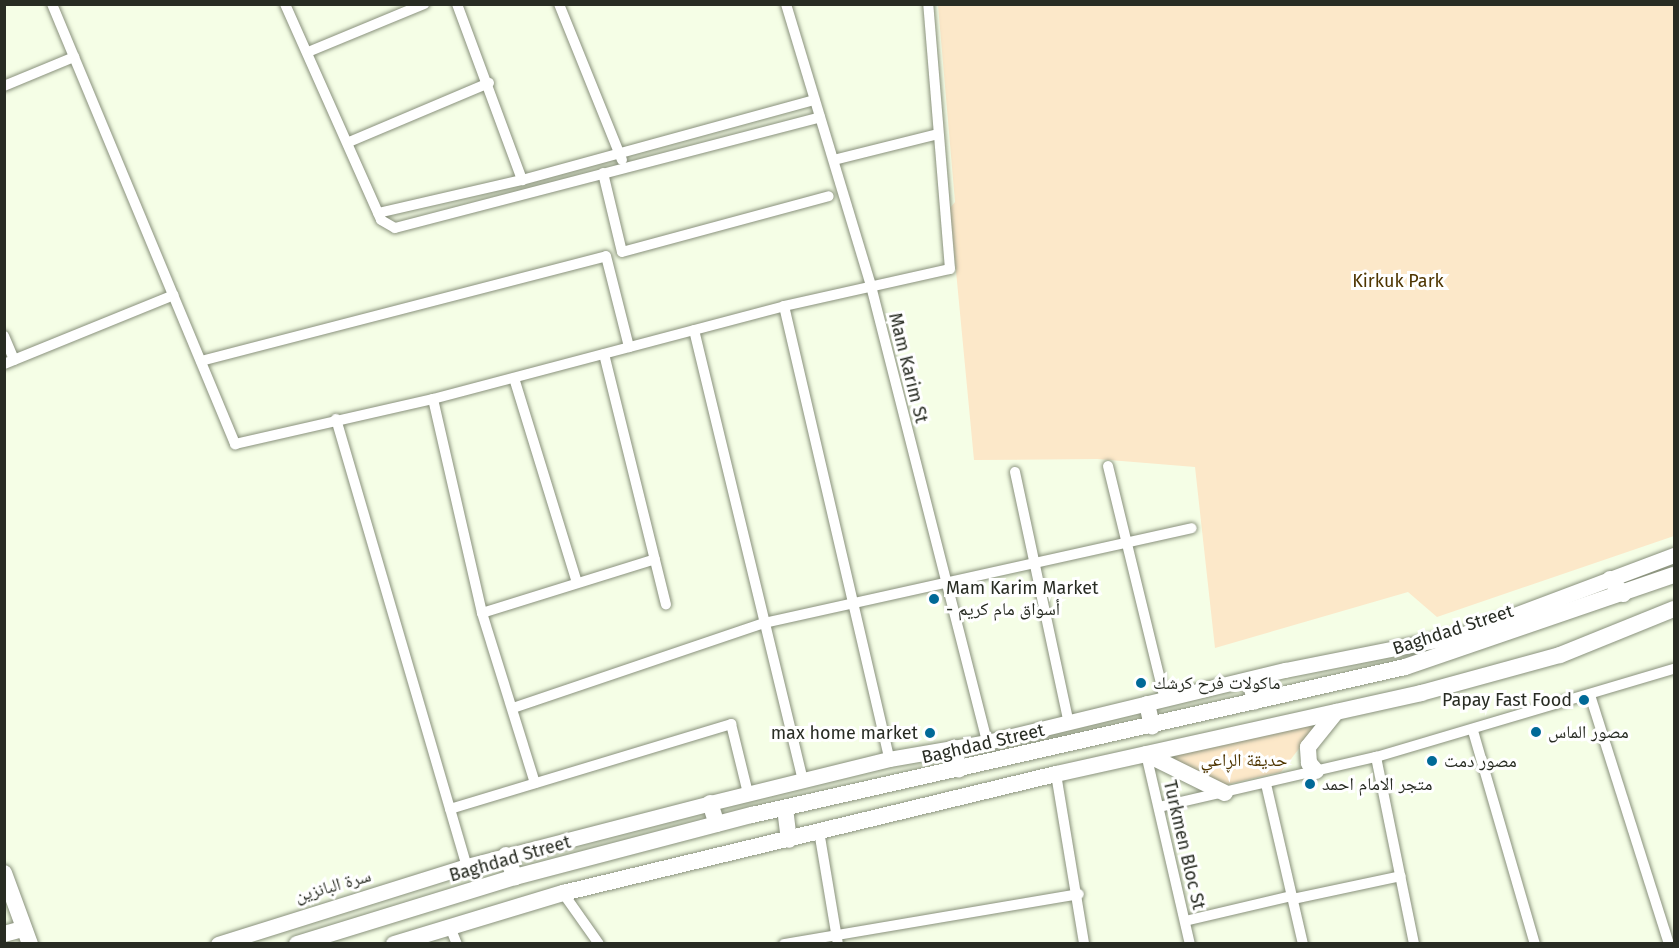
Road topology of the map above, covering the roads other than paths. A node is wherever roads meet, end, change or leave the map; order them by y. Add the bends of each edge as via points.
1 (52, 4) edge
2 (285, 4) edge
3 (424, 4) edge
4 (457, 4) edge
5 (559, 4) edge
6 (786, 4) edge
7 (928, 4) edge
8 (308, 52) junction
9 (74, 57) junction
10 (489, 83) junction
11 (4, 86) edge
12 (814, 100) junction
13 (820, 117) junction
14 (938, 134) junction
15 (349, 142) junction
16 (620, 153) junction
17 (834, 160) junction
18 (625, 167) junction
19 (603, 173) junction
20 (522, 180) junction
21 (829, 196) dead end
22 (378, 213) junction
23 (871, 286) junction
24 (174, 295) junction
25 (784, 306) junction
26 (694, 330) junction
27 (4, 336) edge
28 (629, 347) junction
29 (604, 354) junction
30 (201, 361) junction
31 (9, 362) edge
32 (514, 378) junction
33 (433, 399) junction
34 (336, 419) junction
35 (1108, 466) dead end
36 (1015, 472) dead end
37 (1192, 528) dead end
38 (1125, 544) junction
39 (1674, 555) edge
40 (655, 559) junction
41 (1035, 564) junction
42 (1674, 575) edge
43 (1610, 579) junction
44 (577, 583) junction
45 (944, 583) junction
46 (1623, 594) junction
47 (856, 602) junction
48 (666, 604) dead end
49 (1674, 609) edge
50 (482, 614) junction
51 (764, 624) junction
52 (1674, 669) edge
53 (1250, 680) junction
54 (1590, 695) junction
55 (1165, 700) junction
56 (1255, 701) junction
57 (1147, 704) junction
58 (513, 708) junction
59 (1336, 712) junction
60 (1069, 723) junction
61 (1152, 726) junction
62 (1473, 731) junction
63 (987, 742) junction
64 (954, 748) junction
65 (1146, 754) junction
66 (1376, 757) junction
67 (889, 759) junction
68 (959, 769) junction
69 (1316, 771) junction
70 (1056, 774) junction
71 (803, 780) junction
72 (535, 783) junction
73 (1266, 784) junction
74 (748, 793) junction
75 (1225, 793) junction
76 (710, 802) junction
77 (1159, 807) junction
78 (785, 808) junction
79 (450, 809) junction
80 (717, 824) junction
81 (819, 831) junction
82 (789, 840) junction
83 (506, 855) junction
84 (463, 867) junction
85 (4, 873) edge
86 (1401, 876) junction
87 (514, 877) junction
88 (562, 893) junction
89 (1079, 894) junction
90 (1293, 897) junction
91 (1185, 921) junction
92 (450, 927) junction
93 (4, 934) edge
94 (26, 936) edge
95 (837, 939) edge
96 (36, 944) edge
97 (218, 944) edge
98 (297, 944) edge
99 (394, 944) edge
100 (457, 944) edge
101 (599, 944) edge
102 (784, 944) edge
103 (1084, 944) edge
104 (1190, 944) edge
105 (1304, 944) edge
106 (1414, 944) edge
107 (1535, 944) edge
108 (1669, 944) edge

1 - 9 street
2 - 8 street
3 - 8 street
4 - 10 street
5 - 16 street
6 - 12 street, Mam Karim St
7 - 14 street
8 - 15 street
9 - 11 street
9 - 24 street
10 - 15 street
10 - 20 street
12 - 13 street, Mam Karim St
12 - 16 street
13 - 17 street, Mam Karim St
13 - 18 street
14 - 17 street
14 - 23 street via 950,269
15 - 22 street
16 - 18 street
16 - 20 street
17 - 23 street, Mam Karim St
18 - 19 street
19 - 21 street via 622,252
19 - 22 street via 395,228 381,220
20 - 22 street
23 - 25 street
23 - 45 street, Mam Karim St
24 - 30 street
24 - 31 street
25 - 26 street
25 - 47 street
26 - 28 street
26 - 51 street
27 - 31 street
28 - 29 street
28 - 30 street via 606,256
29 - 32 street
29 - 40 street
30 - 34 street via 235,444
32 - 33 street
32 - 44 street
33 - 34 street
33 - 50 street
34 - 79 street
35 - 38 street
36 - 41 street
37 - 38 street
38 - 41 street
38 - 55 street
39 - 43 main road, سرة البانزين
40 - 44 street
40 - 48 street
41 - 45 street
41 - 60 street
42 - 46 main road, Baghdad Street
43 - 46 main road
43 - 53 main road, سرة البانزين via 1461,635
44 - 50 street
45 - 47 street
45 - 63 street, Mam Karim St
46 - 56 main road, Baghdad Street via 1405,667
47 - 51 street
47 - 67 street
49 - 59 main road via 1560,655
50 - 58 street
51 - 58 street
51 - 71 street
52 - 54 street
53 - 55 main road, سرة البانزين
53 - 56 main road
54 - 62 street
54 - 108 street
55 - 57 main road, سرة البانزين
56 - 61 main road, Baghdad Street
57 - 60 main road, سرة البانزين
57 - 61 main road
58 - 72 street
59 - 65 main road
59 - 69 main road via 1308,747 1309,763
60 - 63 main road, سرة البانزين
61 - 68 main road, Baghdad Street
62 - 66 street
62 - 107 street
63 - 64 main road, سرة البانزين
64 - 67 main road, سرة البانزين
64 - 68 main road
65 - 70 main road
65 - 75 main road
65 - 77 street, Turkmen Bloc St
66 - 69 street
66 - 86 street
67 - 71 main road, سرة البانزين
68 - 78 main road, Baghdad Street
69 - 73 street
70 - 81 main road
70 - 89 street
71 - 74 main road, سرة البانزين
72 - 74 street via 731,724
72 - 79 street
73 - 75 street
73 - 90 street
74 - 76 main road, سرة البانزين
75 - 77 street
76 - 80 main road
76 - 83 main road, سرة البانزين
77 - 91 street, Turkmen Bloc St
78 - 80 main road, Baghdad Street
78 - 82 main road
79 - 84 street
80 - 87 main road, Baghdad Street
81 - 82 main road
81 - 95 street
82 - 88 main road
83 - 84 main road, سرة البانزين
83 - 87 main road
84 - 97 main road, سرة البانزين
85 - 94 main road
86 - 90 street
86 - 106 street
87 - 98 main road, Baghdad Street
88 - 92 main road
88 - 101 street
89 - 95 street
89 - 103 street
90 - 91 street
90 - 105 street
91 - 104 street, Turkmen Bloc St
92 - 99 main road
92 - 100 street
93 - 94 main road
94 - 96 main road
95 - 102 street

